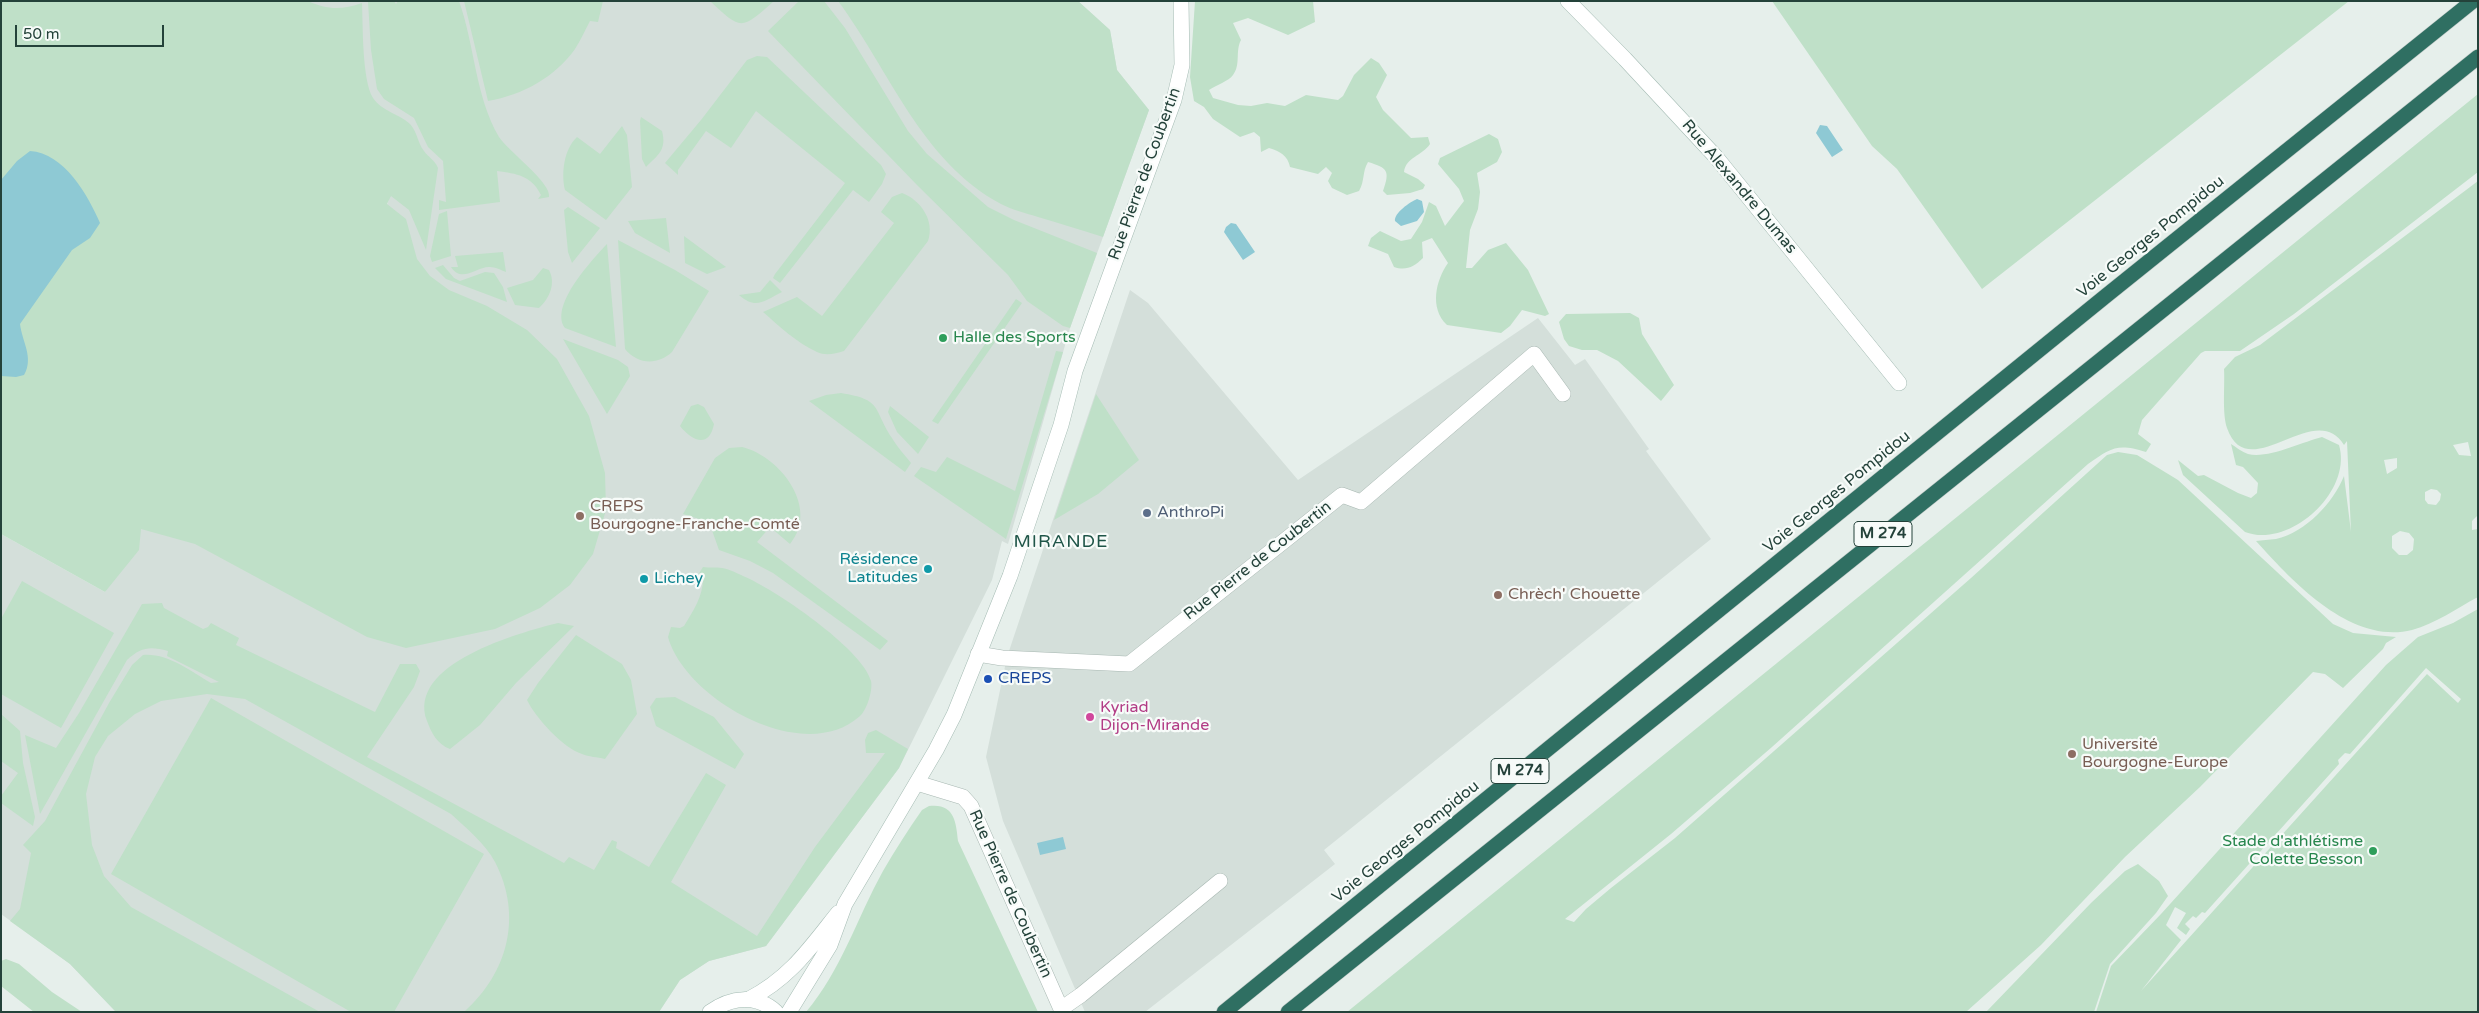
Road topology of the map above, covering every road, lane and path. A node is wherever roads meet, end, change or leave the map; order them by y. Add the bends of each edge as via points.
1 (1181, 1) edge
2 (1568, 1) edge
3 (2473, 1) edge
4 (2478, 57) edge
5 (1900, 383) dead end
6 (1563, 394) dead end
7 (978, 654) junction
8 (917, 783) junction
9 (1220, 881) dead end
10 (846, 904) junction
11 (749, 999) junction
12 (710, 1012) edge
13 (776, 1012) edge
14 (789, 1012) edge
15 (1224, 1012) edge
16 (1288, 1012) edge

1 - 7 street, Rue Pierre de Coubertin via 1182,65 1174,100 1075,371 1061,425 1010,576
2 - 5 street, Rue Alexandre Dumas via 1716,156
3 - 15 highway, Voie Georges Pompidou / M 274
4 - 16 highway, M 274
6 - 7 street, Rue Pierre de Coubertin via 1534,354 1361,502 1342,494 1129,664
7 - 8 street, Rue Pierre de Coubertin via 947,730
8 - 9 street, Rue Pierre de Coubertin via 963,797 971,806 1061,1009
8 - 10 street, Rue Pierre de Coubertin
10 - 11 street, Rue Pierre de Coubertin via 793,969
10 - 14 street, Rue Pierre de Coubertin via 830,945
11 - 12 street via 721,1004
11 - 13 street

